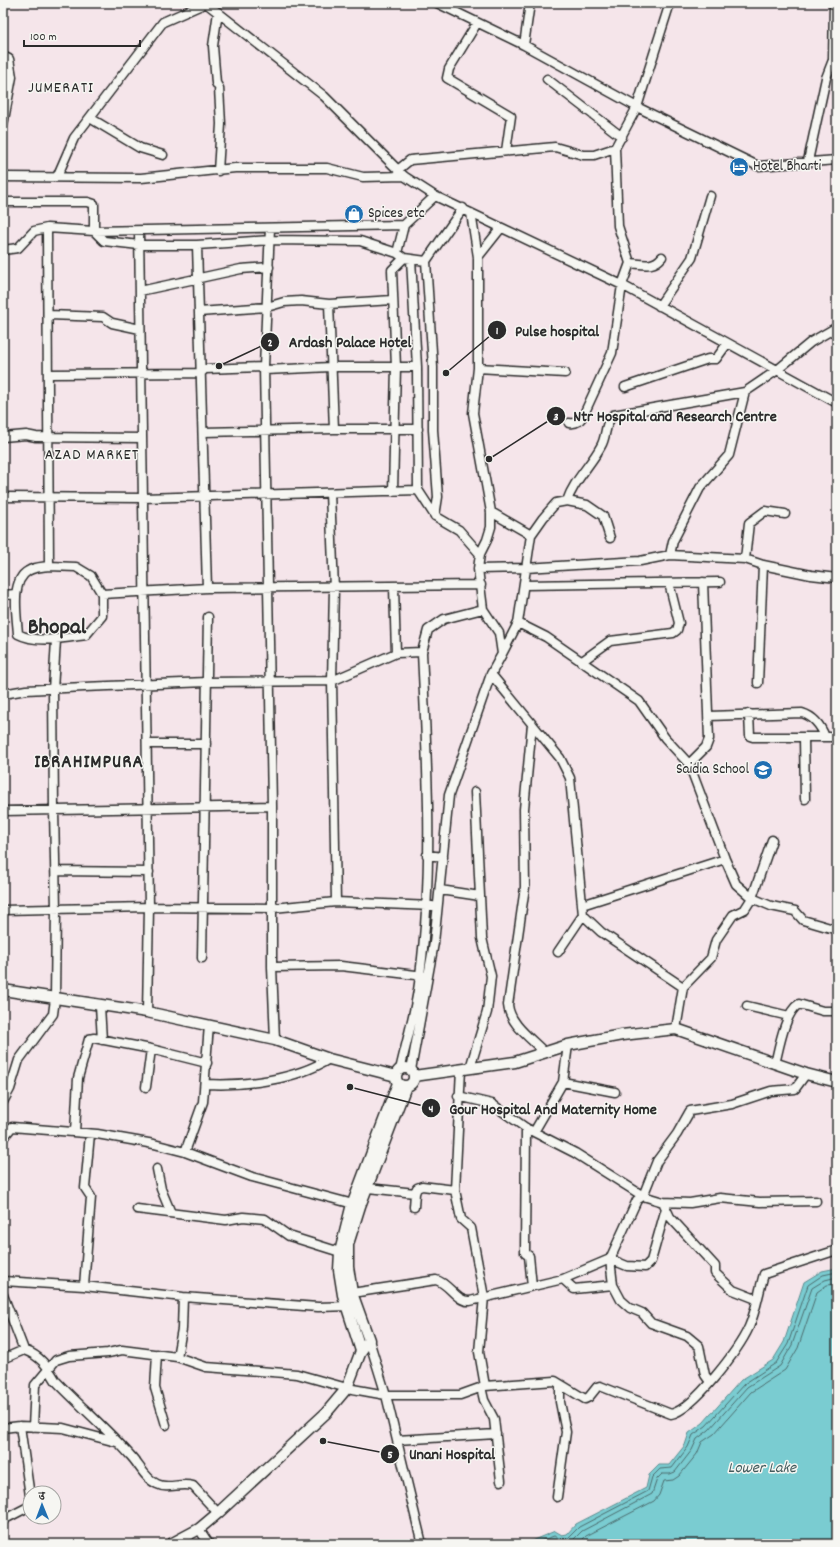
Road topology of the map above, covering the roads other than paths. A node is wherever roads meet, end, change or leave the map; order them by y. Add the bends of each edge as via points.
1 (206, 3) edge
2 (437, 3) edge
3 (530, 3) edge
4 (670, 3) edge
5 (834, 3) edge
6 (218, 12) junction
7 (477, 23) junction
8 (524, 45) junction
9 (3, 56) edge
10 (835, 60) edge
11 (547, 79) dead end
12 (637, 107) junction
13 (90, 118) junction
14 (3, 125) edge
15 (622, 137) junction
16 (615, 148) junction
17 (506, 151) junction
18 (163, 155) dead end
19 (837, 160) edge
20 (808, 161) junction
21 (218, 171) junction
22 (401, 172) junction
23 (3, 177) edge
24 (57, 177) junction
25 (435, 196) junction
26 (710, 196) dead end
27 (3, 202) edge
28 (463, 208) junction
29 (471, 213) junction
30 (404, 224) junction
31 (47, 228) junction
32 (270, 228) junction
33 (501, 228) junction
34 (94, 231) junction
35 (139, 231) junction
36 (270, 240) junction
37 (139, 245) junction
38 (196, 245) junction
39 (3, 250) edge
40 (397, 253) junction
41 (478, 257) junction
42 (662, 257) dead end
43 (408, 259) junction
44 (426, 261) junction
45 (630, 263) junction
46 (268, 267) junction
47 (198, 278) junction
48 (622, 285) junction
49 (140, 291) junction
50 (393, 300) junction
51 (329, 304) junction
52 (659, 306) junction
53 (267, 307) junction
54 (199, 312) junction
55 (49, 315) junction
56 (837, 326) edge
57 (140, 329) junction
58 (726, 344) junction
59 (331, 367) junction
60 (396, 367) junction
61 (418, 367) junction
62 (478, 368) junction
63 (264, 369) junction
64 (776, 371) junction
65 (141, 373) junction
66 (201, 373) junction
67 (565, 373) dead end
68 (49, 374) junction
69 (624, 386) dead end
70 (745, 392) junction
71 (837, 403) edge
72 (569, 423) dead end
73 (334, 429) junction
74 (395, 429) junction
75 (418, 430) junction
76 (203, 432) junction
77 (266, 432) junction
78 (3, 437) edge
79 (49, 438) junction
80 (142, 438) junction
81 (418, 490) junction
82 (393, 491) junction
83 (266, 494) junction
84 (330, 494) junction
85 (205, 495) junction
86 (50, 496) junction
87 (3, 497) edge
88 (143, 498) junction
89 (567, 501) junction
90 (491, 512) junction
91 (785, 514) dead end
92 (435, 516) junction
93 (531, 535) junction
94 (610, 538) dead end
95 (480, 554) junction
96 (670, 555) junction
97 (744, 558) junction
98 (763, 565) junction
99 (49, 566) junction
100 (526, 568) junction
101 (478, 569) junction
102 (837, 578) edge
103 (703, 582) junction
104 (720, 582) dead end
105 (669, 583) junction
106 (481, 585) junction
107 (525, 586) junction
108 (394, 587) junction
109 (207, 588) junction
110 (270, 588) junction
111 (334, 588) junction
112 (144, 592) junction
113 (3, 594) edge
114 (16, 594) junction
115 (102, 594) junction
116 (483, 609) junction
117 (208, 618) dead end
118 (518, 623) junction
119 (56, 640) junction
120 (422, 652) junction
121 (396, 653) junction
122 (502, 654) junction
123 (581, 662) junction
124 (491, 674) junction
125 (332, 681) junction
126 (207, 682) junction
127 (271, 682) junction
128 (758, 683) dead end
129 (146, 685) junction
130 (53, 690) junction
131 (3, 694) edge
132 (749, 714) junction
133 (709, 716) junction
134 (532, 724) junction
135 (804, 738) junction
136 (826, 738) junction
137 (837, 738) edge
138 (147, 744) junction
139 (206, 744) junction
140 (689, 764) junction
141 (476, 792) dead end
142 (805, 799) dead end
143 (204, 806) junction
144 (272, 806) junction
145 (148, 808) junction
146 (54, 810) junction
147 (3, 811) edge
148 (772, 840) dead end
149 (427, 855) junction
150 (443, 857) junction
151 (725, 859) junction
152 (56, 871) junction
153 (149, 872) junction
154 (440, 890) junction
155 (480, 896) junction
156 (752, 898) junction
157 (336, 902) junction
158 (582, 905) junction
159 (427, 906) junction
160 (439, 906) junction
161 (149, 907) junction
162 (203, 908) junction
163 (273, 908) junction
164 (56, 909) junction
165 (3, 910) edge
166 (583, 915) junction
167 (837, 930) edge
168 (558, 952) dead end
169 (202, 958) dead end
170 (272, 967) junction
171 (420, 976) junction
172 (429, 977) junction
173 (682, 987) junction
174 (3, 990) edge
175 (55, 999) junction
176 (100, 1006) junction
177 (747, 1006) dead end
178 (837, 1011) edge
179 (147, 1012) junction
180 (789, 1016) junction
181 (209, 1025) junction
182 (676, 1029) junction
183 (102, 1040) junction
184 (275, 1040) junction
185 (568, 1045) junction
186 (151, 1049) junction
187 (545, 1053) junction
188 (329, 1059) junction
189 (206, 1063) junction
190 (775, 1064) junction
191 (465, 1069) junction
192 (413, 1073) junction
193 (806, 1074) junction
194 (400, 1079) junction
195 (563, 1082) junction
196 (837, 1082) edge
197 (206, 1084) junction
198 (146, 1087) dead end
199 (615, 1092) dead end
200 (458, 1096) junction
201 (3, 1102) edge
202 (526, 1128) junction
203 (75, 1132) junction
204 (534, 1132) junction
205 (90, 1134) junction
206 (3, 1138) edge
207 (185, 1152) junction
208 (157, 1169) dead end
209 (368, 1188) junction
210 (455, 1190) junction
211 (415, 1194) junction
212 (643, 1196) junction
213 (816, 1201) dead end
214 (356, 1205) junction
215 (665, 1205) junction
216 (414, 1207) dead end
217 (137, 1209) dead end
218 (171, 1213) junction
219 (837, 1250) edge
220 (340, 1252) junction
221 (610, 1259) junction
222 (562, 1279) junction
223 (3, 1282) edge
224 (613, 1285) junction
225 (84, 1286) junction
226 (532, 1286) junction
227 (352, 1293) junction
228 (3, 1294) edge
229 (183, 1297) junction
230 (484, 1297) junction
231 (756, 1299) junction
232 (352, 1306) junction
233 (369, 1340) junction
234 (24, 1350) junction
235 (361, 1351) junction
236 (157, 1354) junction
237 (177, 1357) junction
238 (3, 1359) edge
239 (49, 1369) junction
240 (710, 1382) junction
241 (560, 1384) junction
242 (483, 1386) junction
243 (347, 1388) junction
244 (386, 1395) junction
245 (166, 1425) dead end
246 (20, 1426) junction
247 (33, 1427) junction
248 (3, 1428) edge
249 (496, 1434) junction
250 (397, 1440) junction
251 (117, 1442) junction
252 (501, 1481) dead end
253 (28, 1485) edge
254 (557, 1497) dead end
255 (22, 1510) edge
256 (218, 1513) junction
257 (3, 1520) edge
258 (198, 1529) junction
259 (171, 1544) edge
260 (209, 1544) edge
261 (422, 1544) edge

1 - 6 street
1 - 13 street via 163,22
2 - 7 street
3 - 8 street
4 - 12 street
5 - 10 street
6 - 21 street via 213,46 221,124
6 - 22 street via 324,96
7 - 8 street
7 - 17 street via 446,78 511,116
8 - 12 street
9 - 14 street via 9,59 12,77
10 - 20 street via 826,78
11 - 15 street
12 - 15 street
12 - 20 street via 758,166
13 - 18 street via 140,148
13 - 24 street via 74,138
15 - 16 street
16 - 17 street via 594,155 583,155 555,147
16 - 45 street via 618,226
17 - 22 street via 410,160
19 - 20 street
21 - 22 street via 235,168 327,168 363,177
21 - 24 street via 141,178
22 - 25 street
23 - 24 street
25 - 28 street
25 - 30 street
26 - 52 street via 692,258
27 - 34 street via 88,202 94,204
28 - 29 street
28 - 44 street
29 - 33 street
29 - 41 street
30 - 32 street
30 - 40 street
31 - 34 street
31 - 39 street via 34,231 18,248
31 - 55 street
32 - 35 street
32 - 36 street
33 - 41 street
33 - 48 street
34 - 35 street
34 - 37 street via 104,242
35 - 37 street
36 - 38 street
36 - 40 street via 360,241
36 - 46 street
37 - 38 street
37 - 49 street
38 - 47 street
40 - 43 street
41 - 62 street
42 - 45 street via 651,265
43 - 44 street
43 - 50 street via 392,270
43 - 61 street
44 - 92 street via 438,497
45 - 48 street
46 - 47 street via 242,269
46 - 53 street
47 - 49 street
47 - 54 street
48 - 52 street
48 - 72 street via 612,352 580,421
49 - 57 street
50 - 51 street
50 - 60 street
51 - 53 street via 301,301
51 - 59 street
52 - 58 street
53 - 54 street
53 - 63 street
54 - 66 street
55 - 57 street via 103,317 112,324
55 - 68 street
56 - 64 street via 811,342
57 - 65 street
58 - 64 street
58 - 69 street via 716,359 708,359
59 - 60 street
59 - 63 street
59 - 73 street
60 - 61 street
60 - 74 street
61 - 75 street
62 - 67 street
62 - 90 street via 473,413
63 - 66 street via 205,369
63 - 77 street
64 - 70 street
64 - 71 street
65 - 66 street
65 - 68 street
65 - 80 street
66 - 76 street
68 - 79 street
70 - 89 street via 613,415 609,420 602,445 570,492
70 - 96 street via 729,455 700,488 673,541
73 - 74 street
73 - 77 street
74 - 75 street
74 - 82 street
75 - 81 street
76 - 77 street
76 - 85 street
77 - 83 street
78 - 79 street via 26,435
79 - 80 street
79 - 86 street
80 - 88 street
81 - 82 street
81 - 92 street
82 - 84 street
83 - 84 street
83 - 85 street
83 - 110 street
84 - 111 street
85 - 88 street
85 - 109 street
86 - 87 street
86 - 88 street
86 - 99 street
88 - 112 street
89 - 93 street via 556,503
89 - 94 street via 587,505 603,516
90 - 93 street
90 - 95 street via 491,526
91 - 97 street via 765,511 749,523
92 - 95 street via 459,530
93 - 100 street
95 - 101 street
96 - 97 street
96 - 100 street via 640,561
97 - 98 street
98 - 102 street
98 - 128 street
99 - 114 street via 27,571 19,582
99 - 115 street via 76,567 91,576
100 - 101 street
100 - 107 street
101 - 106 street
103 - 104 street
103 - 105 street
103 - 133 street
105 - 107 street
105 - 123 street via 679,622 677,630 673,633 610,641
106 - 108 street
106 - 116 street
107 - 118 street
108 - 111 street
108 - 121 street
109 - 110 street
109 - 112 street
110 - 111 street
110 - 127 street
111 - 125 street
112 - 115 street
112 - 129 street
113 - 114 street
114 - 119 street via 18,634
115 - 119 street via 102,616 95,626 86,635
116 - 120 street via 444,619 428,630
116 - 122 street via 499,633
117 - 126 street
118 - 122 street
118 - 123 street via 546,637
119 - 130 street
120 - 121 street
120 - 149 street via 429,796
121 - 125 street
122 - 124 street
123 - 140 street via 639,701 664,738
124 - 134 street
124 - 150 street via 449,795
125 - 127 street
125 - 157 street
126 - 127 street
126 - 129 street
126 - 139 street
127 - 144 street
129 - 130 street
129 - 138 street
130 - 131 street via 26,690
130 - 146 street
132 - 133 street
132 - 135 street via 750,736
132 - 136 street via 802,713 811,716 822,728
133 - 140 street via 709,739 706,747
134 - 158 street via 560,758 570,778
134 - 187 street via 524,809 525,887 508,1005 509,1014 515,1023
135 - 136 street
135 - 142 street
136 - 137 street
138 - 139 street
138 - 145 street
139 - 143 street
140 - 151 street
141 - 155 street
143 - 144 street
143 - 145 street
143 - 162 street
144 - 163 street
145 - 146 street
145 - 153 street
146 - 147 street
146 - 152 street
148 - 156 street
149 - 150 street
149 - 159 street
150 - 154 street
151 - 156 street via 736,884
151 - 158 street
152 - 153 street
152 - 164 street
153 - 161 street
154 - 155 street
154 - 160 street
155 - 191 street via 482,938 491,976 487,1012
156 - 167 street via 771,906 795,911 802,920
156 - 173 street via 745,910 733,915 716,940 711,958
157 - 159 street
157 - 163 street
158 - 166 street
159 - 160 street
159 - 171 street
160 - 172 street
161 - 162 street
161 - 164 street
161 - 179 street
162 - 163 street
162 - 169 street
163 - 170 street
164 - 165 street
164 - 175 street
166 - 168 street
166 - 173 street via 601,932
170 - 171 street via 341,966
170 - 184 street
171 - 172 street
171 - 194 street
172 - 192 street
173 - 182 street
174 - 175 main road
175 - 176 main road
175 - 201 street via 53,1014 19,1060
176 - 179 main road
176 - 183 street
177 - 180 street
178 - 180 street via 823,1012 799,1004
179 - 181 main road
180 - 190 street
181 - 184 main road
181 - 189 street
182 - 185 main road
182 - 190 main road
183 - 186 street
183 - 203 street via 94,1038 88,1041 78,1078
184 - 188 main road
185 - 187 main road
185 - 195 street
186 - 189 street
186 - 198 street
187 - 191 main road via 515,1062
188 - 194 main road
188 - 197 street via 314,1068 260,1082
189 - 197 street
190 - 193 main road
191 - 192 main road
191 - 200 street
192 - 194 main road via 405,1068
192 - 194 main road via 413,1082
193 - 196 main road
193 - 212 street via 795,1089 771,1091 732,1104 690,1111 657,1161
194 - 209 main road
194 - 214 main road
195 - 199 street
195 - 204 street
197 - 207 street via 203,1102
200 - 202 street via 492,1104
200 - 210 street
202 - 204 street
202 - 226 street via 526,1253 530,1256
203 - 205 street
203 - 206 street via 12,1128
204 - 212 street via 575,1153
205 - 207 street via 154,1144
205 - 225 street via 85,1188 91,1197
207 - 214 street via 252,1177
208 - 218 street via 161,1189
209 - 211 street
209 - 214 main road
210 - 211 street via 422,1186 417,1188
210 - 230 street via 461,1219 471,1228
211 - 216 street
212 - 215 street
212 - 221 street via 637,1200
213 - 215 street via 760,1202 720,1198
214 - 220 main road
214 - 227 main road via 348,1244
215 - 221 street via 651,1261 645,1267 627,1266
215 - 231 street via 670,1217 715,1266 715,1273 733,1290
217 - 218 street
218 - 220 street via 226,1220 243,1217 265,1219 289,1236
219 - 231 street via 764,1274
220 - 232 main road via 339,1270 343,1295
221 - 222 street
221 - 224 street
222 - 224 street via 574,1289
222 - 226 street
223 - 225 street
224 - 240 street via 621,1300 630,1308 642,1313 651,1323 687,1336 699,1346 705,1375
225 - 229 street
226 - 230 street
227 - 230 street via 436,1280 441,1281 466,1301
227 - 232 main road
228 - 234 street
229 - 232 street via 318,1307
229 - 237 street via 182,1329
230 - 242 street via 480,1352
231 - 240 street via 750,1326 735,1352
232 - 233 main road
232 - 235 main road
233 - 235 main road
233 - 244 street
234 - 238 street
234 - 239 street via 36,1354
235 - 243 main road
236 - 237 street
236 - 239 street via 122,1350 108,1354 69,1356 56,1360
236 - 245 street via 155,1388
237 - 243 street via 206,1367 297,1374
239 - 247 street via 35,1385
239 - 251 street via 56,1381
240 - 241 street via 678,1413 671,1414 600,1386 585,1399
241 - 242 street via 555,1381
241 - 254 street via 560,1402 566,1432
242 - 244 street via 460,1395
242 - 249 street via 484,1400 494,1419
243 - 244 street
243 - 256 main road via 326,1414
244 - 250 street
246 - 247 street
246 - 248 street
246 - 253 street
247 - 251 street via 63,1428
249 - 250 street
249 - 252 street
250 - 261 street
251 - 256 street via 150,1480 158,1485 193,1486
255 - 257 street
256 - 258 main road
258 - 259 main road
258 - 260 street

